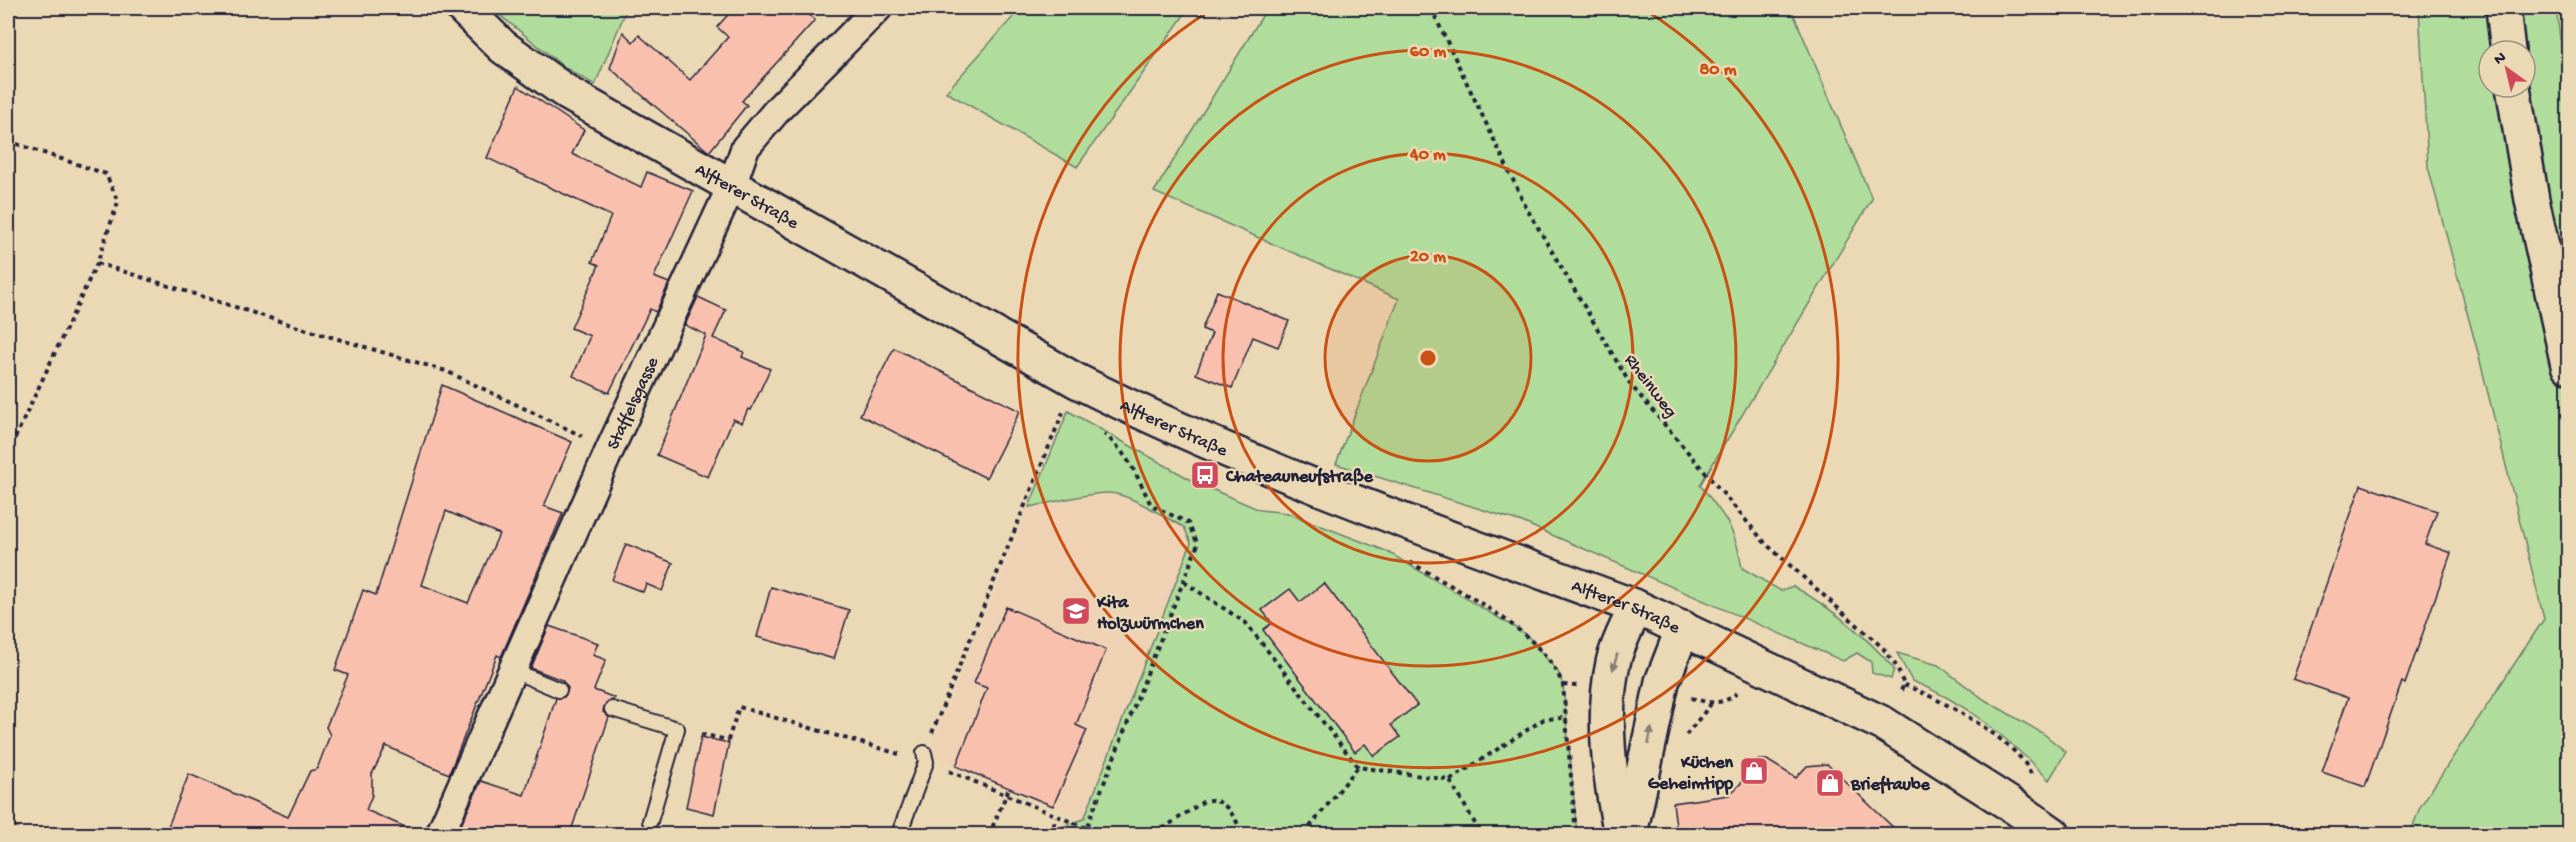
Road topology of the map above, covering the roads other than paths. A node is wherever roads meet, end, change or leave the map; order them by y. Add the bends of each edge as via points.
1 (463, 8) edge
2 (878, 8) edge
3 (2503, 8) edge
4 (2507, 39) edge
5 (2515, 99) edge
6 (732, 185) junction
7 (2568, 365) edge
8 (1636, 607) junction
9 (1683, 628) junction
10 (514, 672) junction
11 (559, 690) dead end
12 (612, 709) dead end
13 (925, 757) road end
14 (650, 821) dead end
15 (440, 834) edge
16 (899, 834) edge
17 (1621, 834) edge
18 (1630, 834) edge
19 (2053, 834) edge

1 - 6 street, Alfterer Straße via 503,47 568,94
2 - 6 street, Staffelsgasse via 745,148
3 - 4 street
5 - 7 street via 2532,200
6 - 8 street, Alfterer Straße via 1077,381 1150,417 1347,500
6 - 10 street, Staffelsgasse via 610,450
8 - 9 street, Alfterer Straße
8 -> 17 street via 1614,661 1607,701 1612,792
18 -> 9 street via 1662,681
9 - 19 street, Alfterer Straße via 1884,724
10 - 11 lane
10 - 15 street, Staffelsgasse
12 - 14 lane via 677,729
13 - 16 lane

